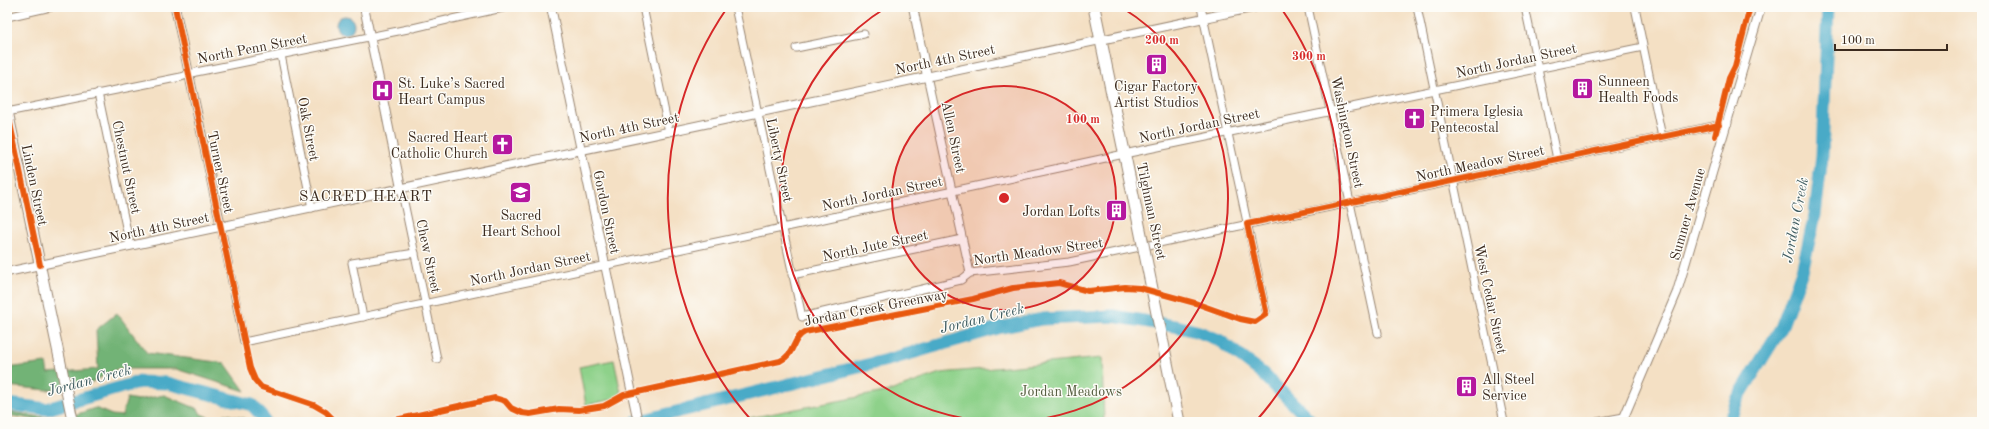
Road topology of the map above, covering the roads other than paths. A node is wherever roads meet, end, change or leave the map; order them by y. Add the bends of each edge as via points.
1 (51, 7) edge
2 (175, 7) edge
3 (364, 7) edge
4 (507, 7) edge
5 (551, 7) edge
6 (643, 7) edge
7 (736, 7) edge
8 (913, 7) edge
9 (1094, 7) edge
10 (1201, 7) edge
11 (1256, 7) edge
12 (1308, 7) edge
13 (1417, 7) edge
14 (1525, 7) edge
15 (1635, 7) edge
16 (1762, 7) edge
17 (7, 17) edge
18 (1204, 18) junction
19 (864, 34) dead end
20 (370, 37) junction
21 (1101, 40) junction
22 (1643, 47) junction
23 (796, 48) dead end
24 (281, 55) junction
25 (1538, 68) junction
26 (188, 75) junction
27 (927, 76) junction
28 (1434, 90) junction
29 (98, 93) junction
30 (7, 110) edge
31 (1330, 112) junction
32 (757, 113) junction
33 (1728, 123) junction
34 (669, 132) junction
35 (1228, 133) junction
36 (1662, 137) junction
37 (581, 151) junction
38 (1124, 154) junction
39 (1557, 159) junction
40 (1453, 180) junction
41 (401, 188) junction
42 (952, 191) junction
43 (1350, 202) junction
44 (312, 208) junction
45 (1247, 224) junction
46 (221, 227) junction
47 (782, 228) junction
48 (962, 239) junction
49 (130, 246) junction
50 (415, 253) junction
51 (40, 265) junction
52 (605, 266) junction
53 (7, 272) edge
54 (970, 273) junction
55 (792, 275) junction
56 (426, 304) junction
57 (1266, 311) dead end
58 (363, 317) junction
59 (802, 318) joint
60 (1378, 333) dead end
61 (244, 342) joint
62 (437, 359) dead end
63 (1623, 419) edge
64 (73, 422) edge
65 (638, 422) edge
66 (1179, 422) edge
67 (1504, 422) edge
68 (1597, 422) edge

1 - 17 street
2 - 26 street, Turner Street
3 - 20 street, Chew Street
4 - 20 street, North Penn Street
5 - 37 street, Gordon Street
6 - 34 street
7 - 32 street, Liberty Street
8 - 27 street, Allen Street
9 - 21 main road, Tilghman Street
10 - 18 street
11 - 18 street, North 4th Street
12 - 31 street, Washington Street
13 - 28 street, West Cedar Street
14 - 25 street
15 - 22 street
16 - 33 street, Sumner Avenue
18 - 21 street, North 4th Street
18 - 35 street
19 - 23 street
20 - 24 street, North Penn Street
20 - 41 street, Chew Street
21 - 27 street, North 4th Street
21 - 38 main road, Tilghman Street
22 - 25 street, North Jordan Street
22 - 36 street
24 - 26 street, North Penn Street
24 - 44 street, Oak Street
25 - 28 street, North Jordan Street
25 - 39 street
26 - 29 street, North Penn Street
26 - 46 street, Turner Street
27 - 32 street, North 4th Street
27 - 42 street, Allen Street
28 - 31 street, North Jordan Street
28 - 40 street, West Cedar Street
29 - 30 street, North Penn Street
29 - 49 street, Chestnut Street
30 - 51 main road, Linden Street
31 - 35 street, North Jordan Street
31 - 43 street, Washington Street
32 - 34 street, North 4th Street
32 - 47 street, Liberty Street
33 - 36 street, North Meadow Street
33 - 63 street, Sumner Avenue via 1677,292
34 - 37 street, North 4th Street
35 - 38 street, North Jordan Street
35 - 45 street
36 - 39 street, North Meadow Street
37 - 41 street, North 4th Street
37 - 52 street, Gordon Street
38 - 42 street, North Jordan Street
38 - 66 main road, Tilghman Street, bridge
39 - 40 street, North Meadow Street
40 - 43 street, North Meadow Street
40 - 67 street, West Cedar Street
41 - 44 street, North 4th Street
41 - 50 street, Chew Street
42 - 47 street, North Jordan Street
42 - 48 street, Allen Street
43 - 45 street, North Meadow Street
43 - 60 street, Washington Street
44 - 46 street, North 4th Street
45 - 54 street, North Meadow Street via 1069,262
45 - 57 street
46 - 49 street, North 4th Street
46 - 61 street, Turner Street
47 - 52 street, North Jordan Street
47 - 55 street, Liberty Street
48 - 54 street, Allen Street
48 - 55 street, North Jute Street
49 - 51 street, North 4th Street
50 - 56 street, Chew Street
50 - 58 street via 352,263
51 - 53 street, North 4th Street
51 - 64 main road, Linden Street
52 - 56 street, North Jordan Street
52 - 65 street, Gordon Street
54 - 59 street, North Meadow Street via 961,280
55 - 59 street, Liberty Street
56 - 58 street, North Jordan Street
56 - 62 street, Chew Street
58 - 61 street, North Jordan Street
63 - 68 street

